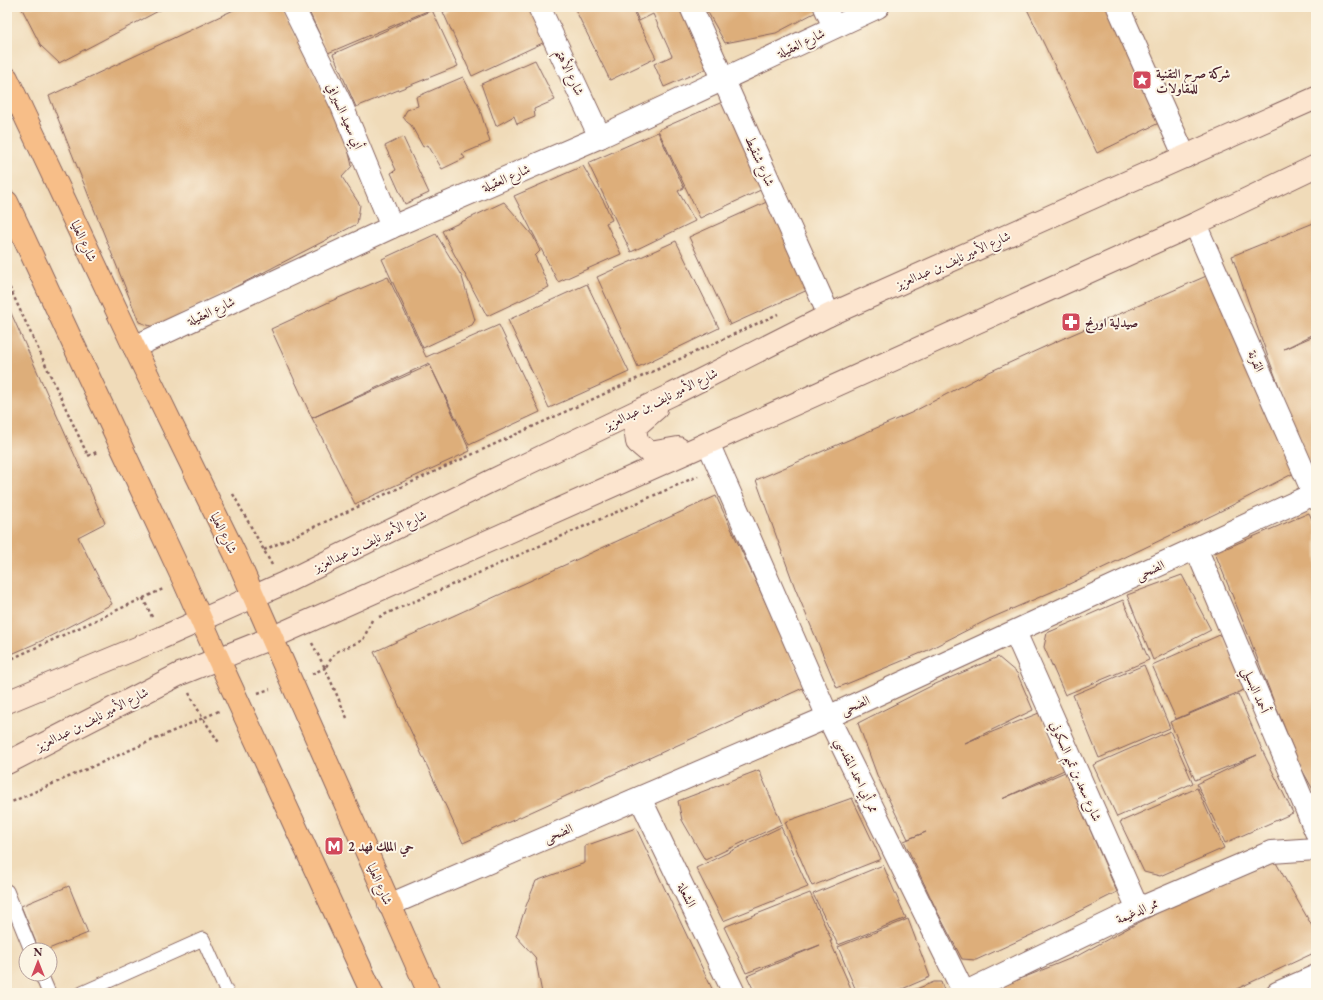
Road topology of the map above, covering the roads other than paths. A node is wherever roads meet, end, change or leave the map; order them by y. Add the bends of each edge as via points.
1 (293, 7) edge
2 (539, 7) edge
3 (691, 7) edge
4 (825, 7) edge
5 (878, 7) edge
6 (1118, 7) edge
7 (834, 27) junction
8 (7, 78) edge
9 (724, 80) junction
10 (1316, 98) edge
11 (600, 138) junction
12 (1185, 157) junction
13 (1316, 166) edge
14 (7, 202) edge
15 (1196, 224) junction
16 (392, 227) junction
17 (829, 315) junction
18 (134, 347) junction
19 (673, 394) junction
20 (708, 443) junction
21 (1315, 495) edge
22 (1196, 548) junction
23 (254, 596) junction
24 (201, 620) junction
25 (1015, 632) junction
26 (271, 638) junction
27 (218, 658) junction
28 (7, 702) edge
29 (828, 717) junction
30 (7, 763) edge
31 (640, 798) junction
32 (1316, 832) edge
33 (1316, 849) edge
34 (7, 891) edge
35 (389, 905) junction
36 (1138, 909) junction
37 (28, 942) edge
38 (1316, 976) edge
39 (44, 982) edge
40 (368, 989) edge
41 (49, 993) edge
42 (82, 993) edge
43 (228, 993) edge
44 (429, 993) edge
45 (734, 993) edge
46 (964, 993) edge
47 (1278, 993) edge

1 - 16 street, أبي سعيد السيرافي via 342,106
2 - 11 street, شارع الأهتم
3 - 9 street, شارع شنقيط
4 - 7 street
5 - 7 street, شارع العقيلة
6 - 12 street
7 - 9 street, شارع العقيلة
8 - 18 main road, شارع العليا
9 - 11 street, شارع العقيلة
9 - 17 street, شارع شنقيط
10 - 12 street, شارع الأمير نايف بن عبدالعزيز
11 - 16 street, شارع العقيلة
12 - 17 street, شارع الأمير نايف بن عبدالعزيز
13 - 15 street, شارع الأمير نايف بن عبدالعزيز
14 - 24 main road
15 - 20 street, شارع الأمير نايف بن عبدالعزيز
15 - 21 street, القرنة
16 - 18 street, شارع العقيلة
17 - 19 street, شارع الأمير نايف بن عبدالعزيز
18 - 23 main road, شارع العليا
19 - 20 street via 635,427 637,442 650,453
19 - 23 street, شارع الأمير نايف بن عبدالعزيز
20 - 26 street, شارع الأمير نايف بن عبدالعزيز
20 - 29 street, ممر أبي احمد المقدسي
21 - 22 street, الضحى
22 - 25 street, الضحى
22 - 32 street, أحمد البسيلي
23 - 24 street, شارع الأمير نايف بن عبدالعزيز
23 - 26 main road, شارع العليا
24 - 27 main road
24 - 28 street, شارع الأمير نايف بن عبدالعزيز
25 - 29 street, الضحى
25 - 36 street, شارع سعد بن تميم السكوني
26 - 27 street, شارع الأمير نايف بن عبدالعزيز
26 - 35 main road, شارع العليا
27 - 30 street, شارع الأمير نايف بن عبدالعزيز via 180,674
27 - 40 main road
29 - 31 street, الضحى
29 - 46 street, ممر أبي احمد المقدسي
31 - 35 street, الضحى
31 - 45 street, الشعلة
33 - 36 street, ممر الدغيمة via 1271,852
34 - 37 lane
35 - 44 main road, شارع العليا
36 - 46 street, ممر الدغيمة
38 - 47 street
39 - 41 lane
42 - 43 lane via 203,939

